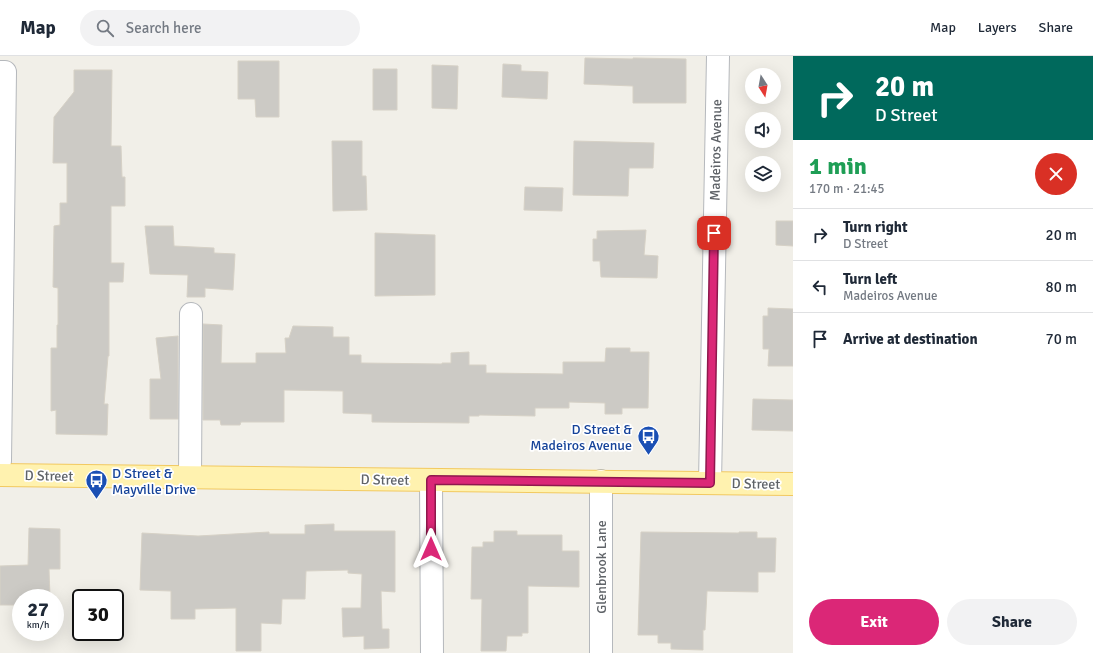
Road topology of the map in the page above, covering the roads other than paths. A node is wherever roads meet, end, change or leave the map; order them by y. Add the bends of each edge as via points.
1 (718, 56) edge
2 (3, 72) edge
3 (190, 314) dead end
4 (0, 461) edge
5 (0, 475) edge
6 (190, 478) junction
7 (431, 480) junction
8 (600, 481) junction
9 (710, 483) junction
10 (793, 484) edge
11 (432, 653) edge
12 (601, 653) edge

1 - 9 street, Madeiros Avenue
2 - 4 street
3 - 6 street
5 - 6 main road, D Street
6 - 7 main road, D Street
7 - 8 main road, D Street
7 - 11 street
8 - 9 main road, D Street
8 - 12 street, Glenbrook Lane
9 - 10 main road, D Street

